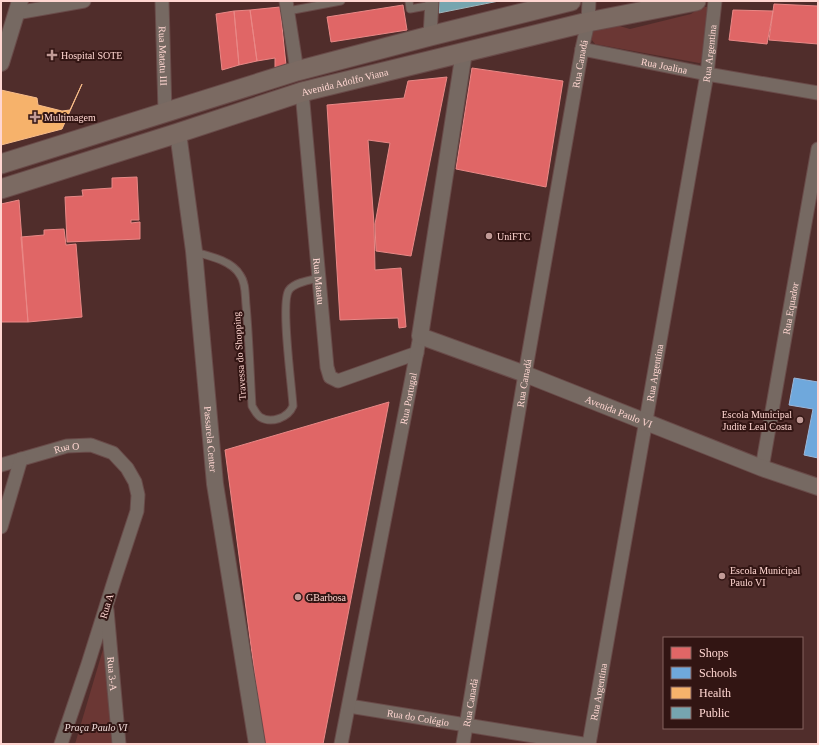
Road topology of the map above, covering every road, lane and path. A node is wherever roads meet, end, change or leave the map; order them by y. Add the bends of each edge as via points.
1 (84, 1) edge
2 (162, 1) edge
3 (341, 1) edge
4 (409, 1) edge
5 (571, 1) edge
6 (589, 1) edge
7 (696, 1) edge
8 (715, 1) edge
9 (432, 3) edge
10 (287, 6) edge
11 (18, 7) edge
12 (588, 22) junction
13 (430, 36) junction
14 (582, 48) junction
15 (464, 52) junction
16 (1, 63) edge
17 (298, 71) junction
18 (707, 74) junction
19 (302, 92) junction
20 (818, 93) edge
21 (165, 112) junction
22 (178, 133) junction
23 (818, 149) edge
24 (1, 164) edge
25 (1, 188) edge
26 (194, 251) junction
27 (320, 278) junction
28 (420, 336) junction
29 (416, 353) junction
30 (525, 374) junction
31 (646, 422) junction
32 (21, 459) junction
33 (1, 465) edge
34 (127, 468) joint
35 (762, 468) junction
36 (818, 487) edge
37 (1, 527) edge
38 (107, 604) junction
39 (348, 706) junction
40 (467, 725) junction
41 (61, 744) edge
42 (119, 744) edge
43 (257, 744) edge
44 (341, 744) edge
45 (463, 744) edge
46 (583, 744) edge
47 (589, 744) edge

1 - 11 street
2 - 21 street, Rua Matatu III
3 - 10 lane
4 - 9 lane via 410,9
5 - 13 main road
6 - 12 street, Rua Canadá
7 - 12 main road, Avenida Adolfo Viana
8 - 18 street, Rua Argentina
9 - 13 street
10 - 17 street
11 - 16 street
12 - 14 street, Rua Canadá
12 - 15 main road, Avenida Adolfo Viana
13 - 17 main road
14 - 18 street, Rua Joalina
14 - 30 street, Rua Canadá
15 - 19 main road, Avenida Adolfo Viana
15 - 28 street, Rua Portugal
17 - 21 main road
18 - 20 street, Rua Joalina
18 - 31 street, Rua Argentina
19 - 22 main road, Avenida Adolfo Viana
19 - 27 street, Rua Matatu
21 - 24 main road
22 - 25 main road, Avenida Adolfo Viana
22 - 26 street, Passarela Center
23 - 35 street, Rua Equador
26 - 27 lane, Travessa do Shopping via 226,263 241,275 247,313 252,406 261,418 284,417 293,406 285,314 286,298 290,289 299,283
26 - 43 street, Passarela Center via 215,484
27 - 29 street, Rua Matatu via 330,377 338,381
28 - 29 street, Rua Portugal
28 - 30 street, Avenida Paulo VI
29 - 39 street, Rua Portugal
30 - 31 street, Avenida Paulo VI
30 - 40 street, Rua Canadá
31 - 35 street, Avenida Paulo VI
31 - 47 street, Rua Argentina
32 - 33 street, Rua O
32 - 34 street, Rua O via 67,446 91,445 113,453
32 - 37 street
34 - 38 street, Rua A via 135,482 138,495 137,511
35 - 36 street, Avenida Paulo VI
38 - 41 street, Rua A
38 - 42 street, Rua 3-A
39 - 40 street, Rua do Colégio
39 - 44 street, Rua Portugal
40 - 45 street, Rua Canadá
40 - 46 street, Rua do Colégio

